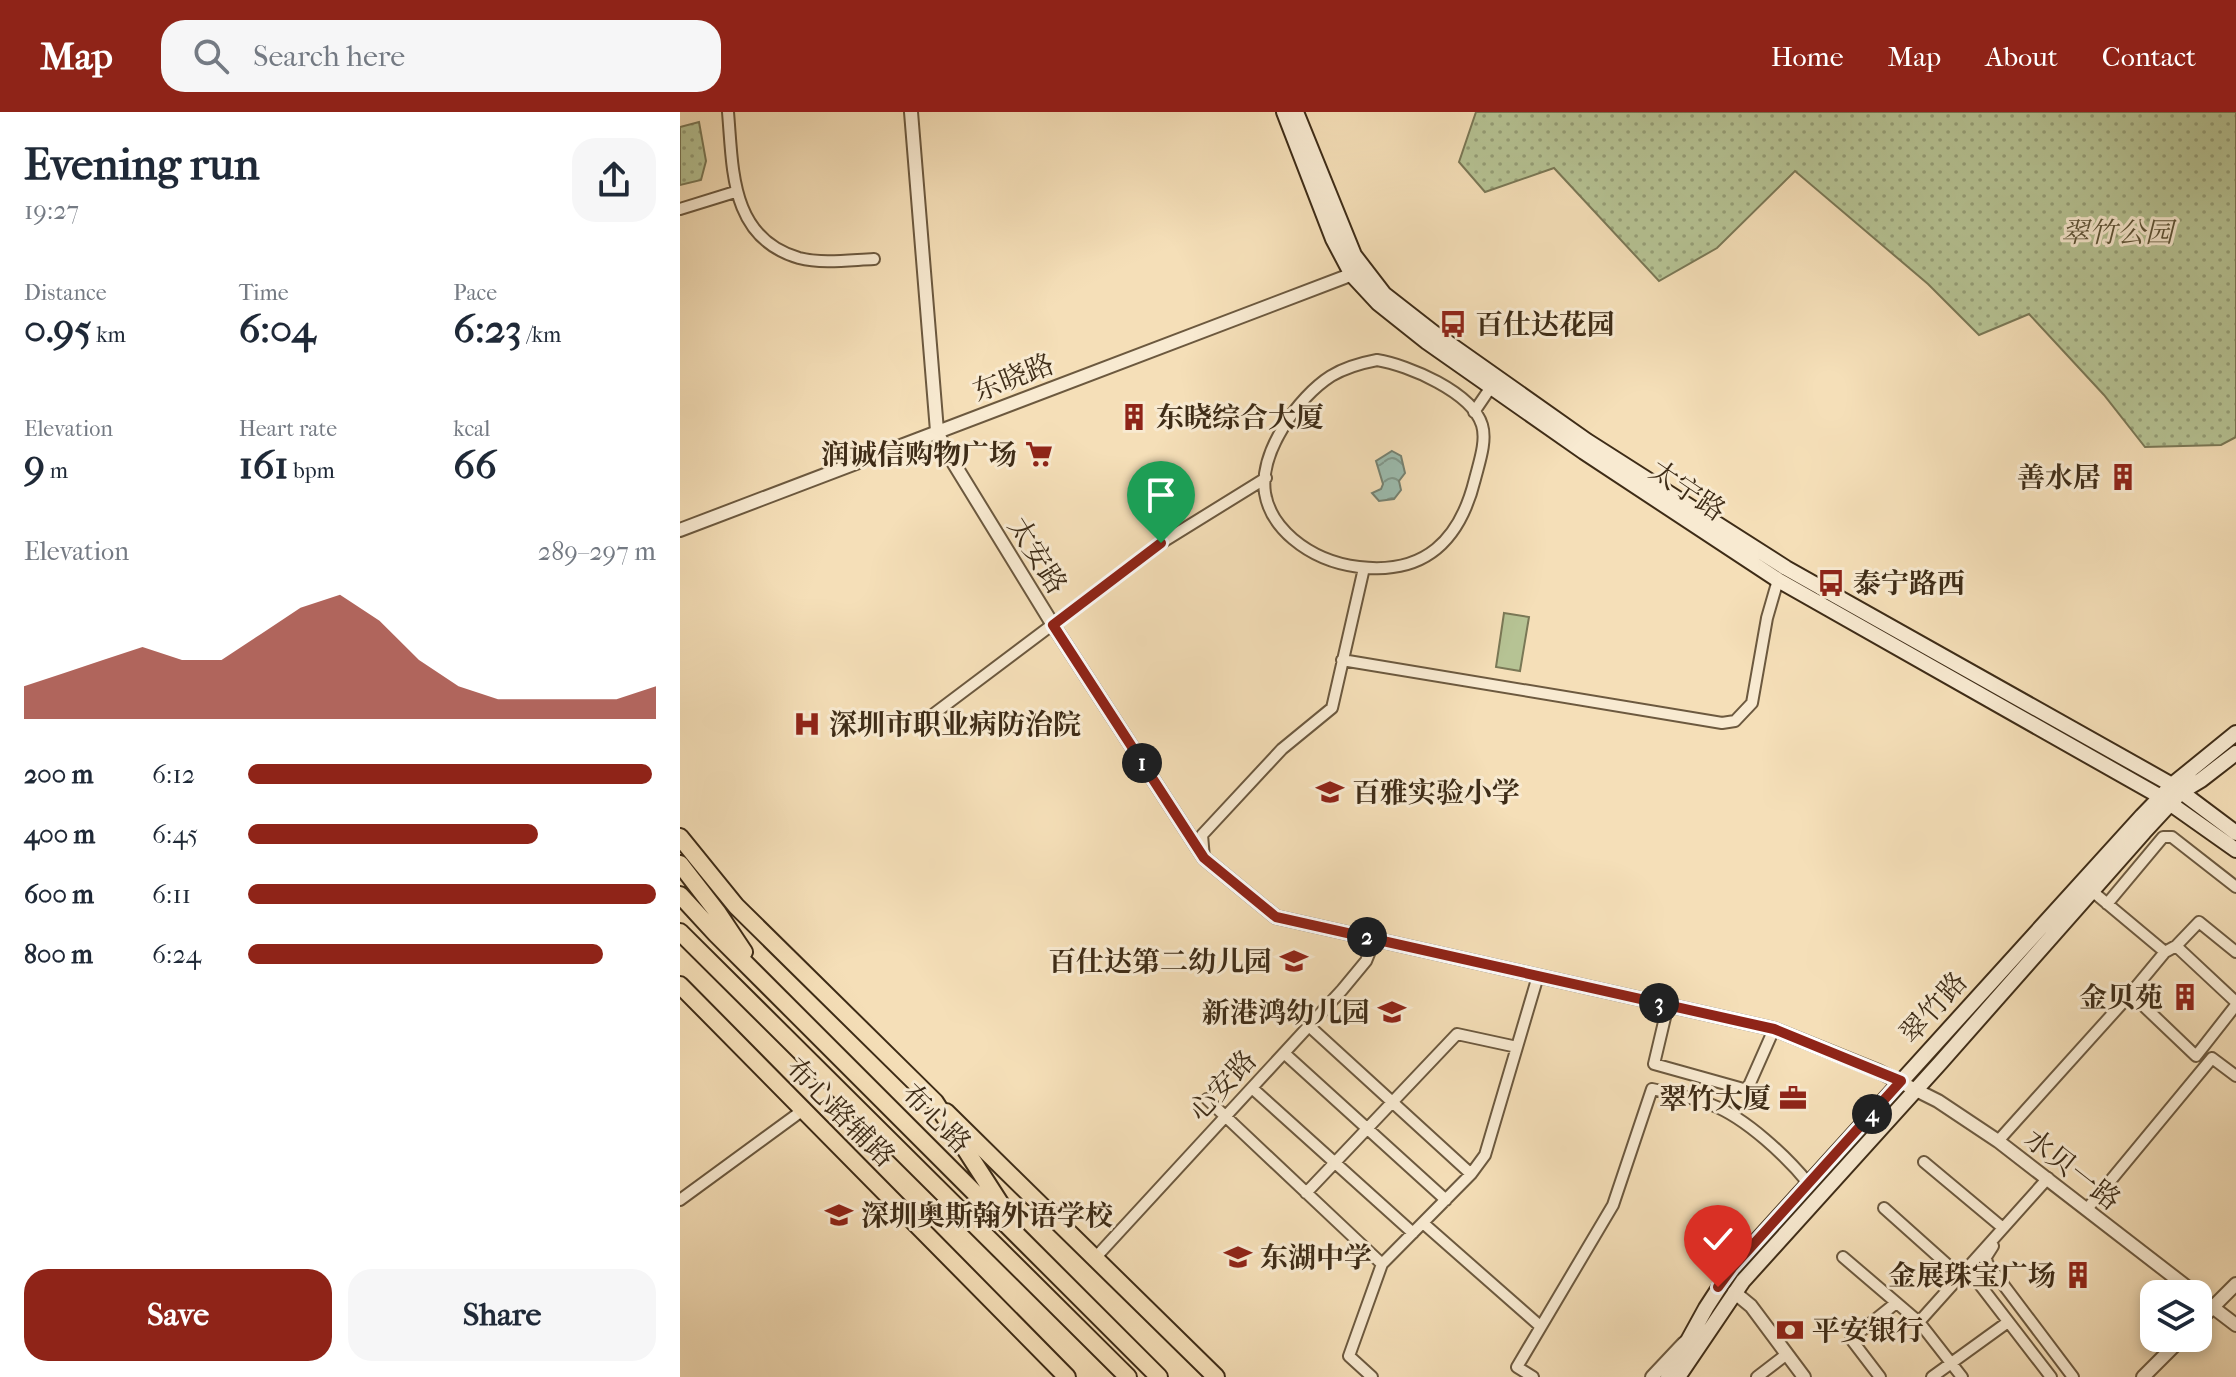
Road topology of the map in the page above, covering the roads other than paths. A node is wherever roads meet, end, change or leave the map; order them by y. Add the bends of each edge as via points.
1 (728, 112) edge
2 (911, 112) edge
3 (1284, 112) edge
4 (1296, 112) edge
5 (735, 192) junction
6 (680, 209) edge
7 (874, 259) dead end
8 (1358, 272) junction
9 (1491, 387) junction
10 (1474, 412) junction
11 (937, 431) junction
12 (1266, 478) junction
13 (680, 530) edge
14 (1364, 568) junction
15 (1778, 580) junction
16 (1053, 625) junction
17 (1342, 660) junction
18 (931, 716) dead end
19 (2236, 733) edge
20 (2236, 753) edge
21 (2177, 789) junction
22 (2166, 801) junction
23 (2236, 833) edge
24 (680, 837) edge
25 (2236, 849) edge
26 (1204, 858) junction
27 (680, 864) edge
28 (2236, 887) edge
29 (2092, 891) junction
30 (680, 895) edge
31 (2107, 904) junction
32 (680, 932) edge
33 (1375, 939) junction
34 (2176, 946) junction
35 (2165, 952) junction
36 (2236, 952) edge
37 (1538, 976) junction
38 (680, 985) edge
39 (768, 986) junction
40 (2130, 993) junction
41 (2236, 1003) edge
42 (1668, 1005) junction
43 (1309, 1026) junction
44 (1774, 1029) junction
45 (1517, 1047) junction
46 (1284, 1053) junction
47 (2236, 1076) edge
48 (1901, 1081) junction
49 (1252, 1088) junction
50 (1916, 1089) junction
51 (1207, 1099) dead end
52 (935, 1102) junction
53 (1392, 1102) junction
54 (803, 1110) junction
55 (1226, 1117) junction
56 (1367, 1128) junction
57 (1998, 1141) junction
58 (1335, 1162) junction
59 (1924, 1162) dead end
60 (1471, 1174) junction
61 (2050, 1180) junction
62 (1809, 1184) junction
63 (1306, 1193) junction
64 (680, 1200) edge
65 (1446, 1200) junction
66 (1884, 1208) dead end
67 (2087, 1209) junction
68 (1423, 1223) junction
69 (2003, 1228) junction
70 (1413, 1233) junction
71 (1027, 1246) junction
72 (1096, 1257) junction
73 (1843, 1257) dead end
74 (1382, 1264) junction
75 (1963, 1272) junction
76 (2178, 1280) edge
77 (2236, 1284) edge
78 (1734, 1292) junction
79 (1896, 1303) junction
80 (2213, 1307) joint
81 (1919, 1322) junction
82 (2008, 1322) junction
83 (2236, 1325) edge
84 (1540, 1326) junction
85 (1695, 1340) junction
86 (2168, 1352) edge
87 (1787, 1354) junction
88 (1951, 1363) junction
89 (1067, 1377) edge
90 (1128, 1377) edge
91 (1159, 1377) edge
92 (1216, 1377) edge
93 (1372, 1377) edge
94 (1533, 1377) edge
95 (1652, 1377) edge
96 (1668, 1377) edge
97 (1678, 1377) edge
98 (1686, 1377) edge
99 (1757, 1377) edge
100 (1804, 1377) edge
101 (1880, 1377) edge
102 (1932, 1377) edge
103 (1962, 1377) edge
104 (2051, 1377) edge
105 (2073, 1377) edge
106 (2143, 1377) edge

1 - 5 street
2 - 11 street, 太安路
3 - 8 main road, 太宁路 via 1333,239
4 - 8 main road, 太宁路
5 - 6 street
5 - 7 street via 753,228 773,248 801,259
8 - 9 main road, 太宁路 via 1378,303
8 - 11 street, 东晓路
8 - 21 main road, 太宁路 via 1446,342 1587,441 1754,548
9 - 10 street
9 - 15 main road, 太宁路
10 - 12 street via 1457,395 1398,364 1355,364 1331,376 1293,412 1276,441
10 - 14 street via 1484,434 1463,518 1435,550 1411,565
11 - 13 street, 东晓路
11 - 16 street, 太安路
12 - 14 street via 1269,510 1289,535 1320,557
12 - 16 street via 1161,543
14 - 17 street
15 - 17 street via 1752,703 1735,721
15 - 22 main road, 太宁路
16 - 18 street
16 - 26 street, 太安路
17 - 26 street via 1332,708 1282,749 1202,835
19 - 21 main road, 翠竹路
20 - 21 main road, 翠竹路 via 2201,780
21 - 22 main road, 翠竹路
21 - 23 main road, 太宁路
22 - 25 main road, 太宁路
22 - 29 main road, 翠竹路
22 - 48 main road, 翠竹路
24 - 52 main road via 736,906
26 - 33 street, 太安路 via 1276,917
27 - 39 main road
28 - 31 street via 2172,837 2163,837
29 - 31 street
29 - 50 main road, 翠竹路
30 - 39 main road, 布心路
31 - 35 street
32 - 90 main road, 布心路
33 - 37 street, 太安路
33 - 43 street, 心安路 via 1360,968
34 - 35 street
34 - 36 street via 2199,922
34 - 41 street
35 - 40 street
37 - 42 street, 太安路
37 - 45 street
38 - 54 main road, 布心路辅路
39 - 71 main road, 布心路
40 - 41 street via 2196,1056
40 - 57 street
42 - 44 street, 太安路
42 - 44 street via 1654,1064 1747,1090
43 - 46 street, 心安路
43 - 53 street
44 - 48 street, 太安路
45 - 53 street via 1457,1034
45 - 60 street via 1489,1145
46 - 49 street, 心安路
46 - 56 street
47 - 67 street via 2212,1058
48 - 50 street, 太安路
48 - 62 main road, 翠竹路
49 - 55 street, 心安路
49 - 58 street
50 - 57 street, 水贝一路
50 - 78 main road, 翠竹路
51 - 55 street
52 - 71 main road
52 - 72 main road
53 - 56 street
53 - 60 street
54 - 64 street
54 - 89 main road, 布心路辅路
55 - 63 street
55 - 72 street, 心安路
56 - 58 street
56 - 65 street
57 - 61 street, 水贝一路
58 - 63 street
58 - 70 street
59 - 69 street
60 - 65 street
61 - 67 street, 水贝一路
61 - 69 street
61 - 105 street via 1986,1257
62 - 84 street via 1737,1119 1715,1106 1652,1089 1613,1205
62 - 85 main road, 翠竹路 via 1732,1268
63 - 74 street
65 - 68 street
66 - 75 street
67 - 76 street, 水贝一路
68 - 70 street
68 - 84 street
69 - 75 street
70 - 74 street
71 - 91 main road, 布心路
72 - 92 main road
73 - 79 street
74 - 93 street via 1349,1356
75 - 81 street
75 - 82 street
77 - 80 street
78 - 85 main road, 翠竹路
78 - 87 street
79 - 81 street
79 - 101 street via 1851,1339
80 - 83 street, 水贝一路
81 - 88 street
82 - 88 street
82 - 104 street
84 - 94 street via 1517,1367
85 - 95 street
85 - 96 main road, 翠竹路
85 - 97 main road, 翠竹路
85 - 98 street
86 - 106 street
87 - 99 street
87 - 100 street
88 - 102 street
88 - 103 street

